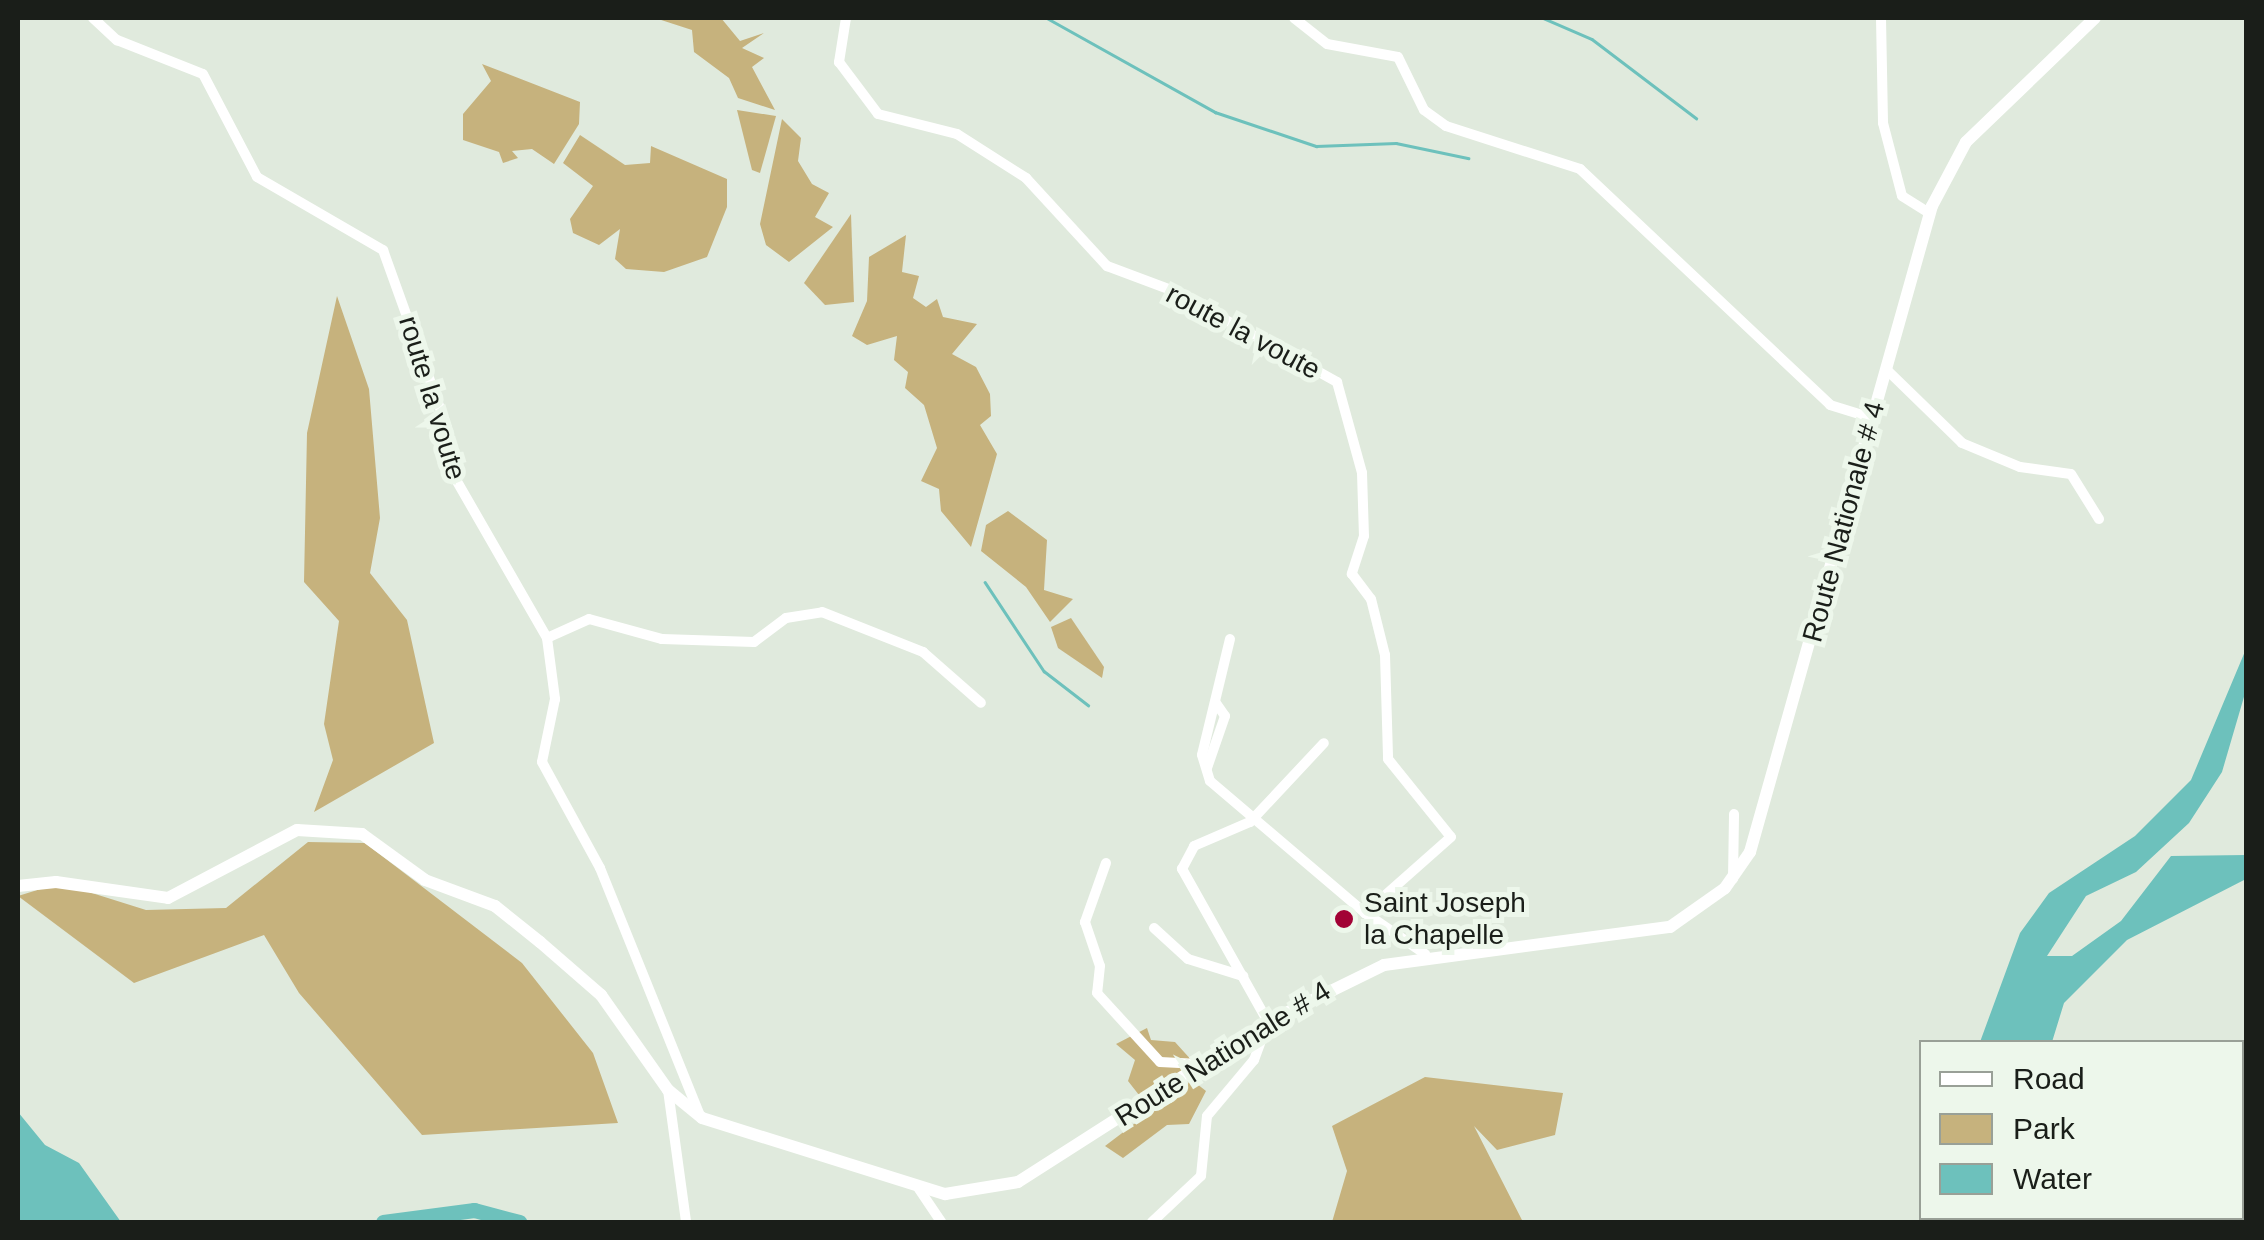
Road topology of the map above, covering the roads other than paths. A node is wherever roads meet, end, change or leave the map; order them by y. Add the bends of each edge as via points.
1 (94, 18) edge
2 (846, 18) edge
3 (1294, 18) edge
4 (1881, 18) edge
5 (2095, 18) edge
6 (1930, 214) junction
7 (1886, 369) junction
8 (1872, 418) junction
9 (2099, 519) dead end
10 (548, 638) junction
11 (1230, 639) dead end
12 (980, 703) dead end
13 (1324, 743) dead end
14 (1734, 814) dead end
15 (1250, 822) junction
16 (1106, 863) dead end
17 (1733, 879) junction
18 (18, 886) edge
19 (1365, 914) junction
20 (1154, 928) dead end
21 (1425, 954) junction
22 (1243, 976) junction
23 (1268, 1022) junction
24 (1205, 1063) junction
25 (668, 1090) junction
26 (702, 1118) junction
27 (919, 1189) junction
28 (686, 1222) edge
29 (941, 1222) edge
30 (1152, 1222) edge

1 - 10 street, route la voute via 117,40 204,74 257,176 383,250 447,428 451,472
2 - 19 street, route la voute via 840,62 878,114 957,134 1026,178 1108,266 1174,291 1337,382 1362,473 1364,536 1352,574 1371,599 1384,656 1388,759 1451,837
3 - 8 street via 1327,44 1398,57 1424,110 1446,126 1580,169 1830,405
4 - 6 street via 1883,123 1902,196
5 - 6 main road, Route Nationale # 4 via 1966,142
6 - 7 main road, Route Nationale # 4
7 - 8 main road, Route Nationale # 4
7 - 9 street via 1962,443 2020,467 2071,474
8 - 17 main road, Route Nationale # 4 via 1750,852
10 - 12 street via 589,619 662,639 754,642 786,618 822,612 922,652
10 - 26 street, route la voute via 555,699 542,762 600,868 670,1059
11 - 15 street via 1206,768 1217,794
13 - 15 street
14 - 17 street
15 - 19 street
15 - 22 street via 1194,846 1182,869
16 - 24 street via 1084,922 1100,966 1097,993 1160,1062
17 - 21 main road, Route Nationale # 4 via 1701,910 1651,934
18 - 25 main road, Route Nationale # 4 via 56,882 168,898 297,830 362,834 425,880 495,906 540,942 600,995
19 - 21 street
20 - 22 street via 1188,959
21 - 23 main road, Route Nationale # 4 via 1331,985
22 - 23 street
23 - 24 main road, Route Nationale # 4
23 - 30 street via 1254,1060 1207,1116 1202,1176
24 - 27 main road, Route Nationale # 4 via 1018,1182 968,1192
25 - 26 main road, Route Nationale # 4
25 - 28 street
26 - 27 main road, Route Nationale # 4
27 - 29 street

